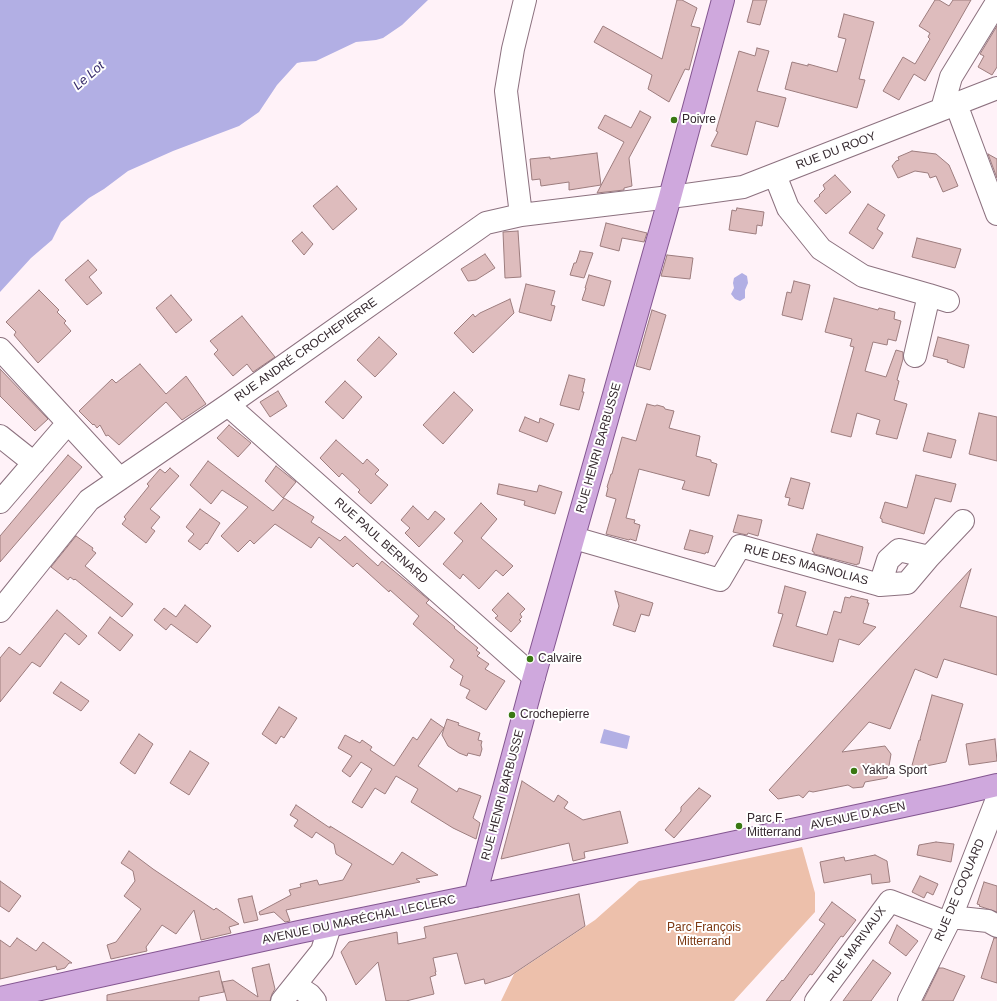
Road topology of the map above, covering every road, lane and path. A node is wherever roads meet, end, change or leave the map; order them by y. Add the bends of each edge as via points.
1 (524, 0) edge
2 (723, 0) edge
3 (997, 2) edge
4 (997, 88) edge
5 (949, 107) junction
6 (775, 175) junction
7 (670, 197) junction
8 (997, 214) edge
9 (521, 215) junction
10 (0, 348) edge
11 (915, 356) dead end
12 (228, 405) junction
13 (68, 423) junction
14 (0, 436) edge
15 (34, 463) junction
16 (120, 480) junction
17 (0, 502) edge
18 (963, 520) dead end
19 (574, 538) junction
20 (0, 611) edge
21 (534, 677) junction
22 (997, 785) edge
23 (997, 799) edge
24 (719, 845) joint
25 (475, 896) junction
26 (949, 920) junction
27 (330, 926) junction
28 (997, 926) edge
29 (289, 993) edge
30 (0, 998) edge
31 (315, 1001) edge
32 (816, 1001) edge
33 (909, 1001) edge

1 - 9 street via 506,91
2 - 7 main road, RUE HENRI BARBUSSE
3 - 5 street via 951,77
4 - 5 street, RUE DU ROOY
5 - 6 street, RUE DU ROOY
5 - 8 street
6 - 7 street, RUE DU ROOY via 743,187
6 - 11 street via 788,208 821,249 863,276 939,298
7 - 9 street, RUE ANDRÉ CROCHEPIERRE
7 - 19 main road, RUE HENRI BARBUSSE
9 - 12 street, RUE ANDRÉ CROCHEPIERRE via 486,223
10 - 13 street
12 - 16 street, RUE ANDRÉ CROCHEPIERRE
12 - 21 street, RUE PAUL BERNARD
13 - 15 street
13 - 16 street
14 - 15 street
15 - 17 street
16 - 20 street, RUE ANDRÉ CROCHEPIERRE via 89,500
18 - 19 street, RUE DES MAGNOLIAS via 907,583 880,585 740,546 720,580
19 - 21 main road, RUE HENRI BARBUSSE
21 - 25 main road, RUE HENRI BARBUSSE
22 - 24 main road, AVENUE D'AGEN
23 - 26 street, RUE DE COQUARD
24 - 25 main road, AVENUE DU MARÉCHAL LECLERC
25 - 27 main road, AVENUE DU MARÉCHAL LECLERC
26 - 28 street via 988,921
26 - 32 street, RUE MARIVAUX via 890,901
26 - 33 street, RUE DE COQUARD
27 - 29 street via 322,950
27 - 30 main road, AVENUE DU MARÉCHAL LECLERC
29 - 31 street via 310,995

